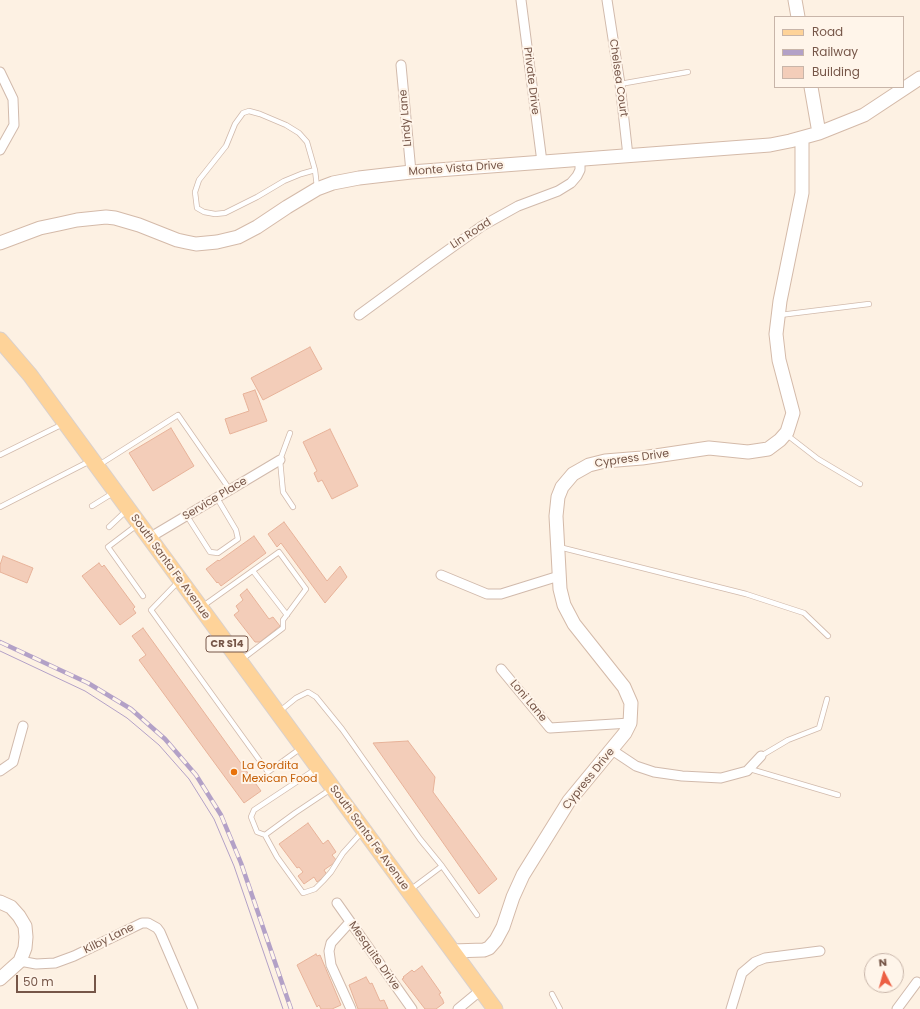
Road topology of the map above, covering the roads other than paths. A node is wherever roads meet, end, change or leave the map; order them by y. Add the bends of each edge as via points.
1 (521, 0) edge
2 (607, 0) edge
3 (795, 0) edge
4 (798, 16) edge
5 (401, 65) dead end
6 (0, 72) edge
7 (688, 72) dead end
8 (920, 78) edge
9 (620, 84) junction
10 (811, 88) edge
11 (819, 133) junction
12 (802, 139) junction
13 (0, 150) edge
14 (628, 156) junction
15 (580, 160) junction
16 (542, 162) junction
17 (315, 170) junction
18 (411, 172) junction
19 (317, 189) junction
20 (0, 243) edge
21 (869, 304) dead end
22 (359, 315) dead end
23 (778, 315) junction
24 (0, 340) edge
25 (65, 423) junction
26 (290, 433) dead end
27 (785, 434) junction
28 (0, 455) edge
29 (280, 460) junction
30 (94, 463) junction
31 (860, 484) dead end
32 (230, 490) junction
33 (115, 492) junction
34 (217, 498) junction
35 (92, 506) dead end
36 (0, 507) edge
37 (293, 507) dead end
38 (128, 509) junction
39 (187, 516) junction
40 (139, 524) junction
41 (109, 527) dead end
42 (149, 538) junction
43 (557, 546) junction
44 (253, 571) junction
45 (441, 574) dead end
46 (559, 576) junction
47 (180, 580) junction
48 (143, 596) dead end
49 (200, 608) junction
50 (287, 615) junction
51 (828, 636) dead end
52 (240, 661) junction
53 (501, 669) dead end
54 (827, 699) dead end
55 (278, 713) junction
56 (630, 723) junction
57 (23, 726) dead end
58 (302, 747) junction
59 (612, 750) junction
60 (761, 756) joint
61 (318, 768) junction
62 (750, 769) junction
63 (0, 771) edge
64 (332, 788) junction
65 (838, 795) dead end
66 (364, 831) junction
67 (265, 835) junction
68 (442, 866) junction
69 (408, 891) junction
70 (0, 902) edge
71 (337, 903) dead end
72 (477, 915) dead end
73 (350, 922) junction
74 (452, 950) junction
75 (820, 951) dead end
76 (20, 961) junction
77 (0, 979) edge
78 (919, 983) edge
79 (481, 990) junction
80 (552, 994) dead end
81 (193, 1009) edge
82 (351, 1009) edge
83 (412, 1009) edge
84 (458, 1009) edge
85 (495, 1009) edge
86 (560, 1009) edge
87 (731, 1009) edge
88 (898, 1009) edge

1 - 16 street, Private Drive
2 - 9 street, Chelsea Court
3 - 4 street
5 - 18 street, Lindy Lane
6 - 13 street via 14,99 14,125
7 - 9 lane
8 - 11 street, Monte Vista Drive via 864,115
9 - 14 street, Chelsea Court
10 - 11 street
11 - 12 street, Monte Vista Drive
12 - 14 street, Monte Vista Drive via 770,145
12 - 23 street, Cypress Drive via 802,193
14 - 15 street, Monte Vista Drive
15 - 16 street, Monte Vista Drive
15 - 22 street, Lin Road via 580,170 571,183 518,206 482,226
16 - 18 street, Monte Vista Drive
17 - 17 lane via 307,142 300,133 249,111 243,113 235,124 226,146 199,180 195,192 197,208 215,214 225,212 284,181
17 - 19 lane
18 - 19 street, Monte Vista Drive via 359,178
19 - 20 street, Monte Vista Drive via 257,227 238,237 217,242 186,242 134,223 106,217 77,220 34,230
21 - 23 lane
23 - 27 street, Cypress Drive via 776,334 779,360 793,413
24 - 25 main road, South Santa Fe Avenue / CR S14 via 30,375
25 - 28 lane
25 - 30 main road, South Santa Fe Avenue / CR S14
26 - 29 lane
27 - 31 lane via 818,459
27 - 43 street, Cypress Drive via 768,449 748,452 709,448 589,465 573,474 562,487 558,497
29 - 32 street, Service Place
29 - 37 lane via 283,492
30 - 32 lane via 178,415
30 - 33 main road, South Santa Fe Avenue / CR S14
30 - 36 lane
32 - 34 street, Service Place
33 - 35 lane
33 - 38 main road, South Santa Fe Avenue / CR S14
34 - 39 street, Service Place
34 - 39 lane via 236,530 238,539 218,553 210,552
38 - 40 main road, South Santa Fe Avenue / CR S14
38 - 41 lane
39 - 42 street, Service Place
40 - 42 main road, South Santa Fe Avenue / CR S14
40 - 48 lane via 108,547
42 - 47 main road, South Santa Fe Avenue / CR S14
43 - 46 street, Cypress Drive
43 - 51 lane via 746,594 804,613
44 - 49 lane
44 - 50 lane
44 - 50 lane via 279,552 306,589
45 - 46 street via 487,594 501,594
46 - 56 street, Cypress Drive via 564,605 574,624 624,687 631,703
47 - 49 main road, South Santa Fe Avenue / CR S14
47 - 58 lane via 151,610 268,772
49 - 52 main road, South Santa Fe Avenue / CR S14
50 - 52 lane via 283,620 283,628
52 - 55 main road, South Santa Fe Avenue / CR S14
53 - 56 street, Loni Lane via 550,728
54 - 60 lane via 819,728 788,740
55 - 58 main road, South Santa Fe Avenue / CR S14
55 - 68 lane via 308,692 316,697
56 - 59 street, Cypress Drive
57 - 63 street via 13,762
58 - 61 main road, South Santa Fe Avenue / CR S14
59 - 62 street via 636,766 654,772 682,776 721,778
59 - 74 street, Cypress Drive via 569,800 520,882 496,940 489,948 479,951
60 - 62 street
61 - 64 main road, South Santa Fe Avenue / CR S14
61 - 67 lane via 254,810 251,816 258,832
62 - 65 lane
64 - 66 main road, South Santa Fe Avenue / CR S14
64 - 67 lane
66 - 67 lane via 343,853 327,877 315,889 303,893
66 - 69 main road, South Santa Fe Avenue / CR S14
68 - 69 lane
68 - 72 lane
69 - 74 main road, South Santa Fe Avenue / CR S14
70 - 76 street via 11,907 25,926 25,948
71 - 73 street, Mesquite Drive
73 - 82 street via 331,943 330,951 331,965
73 - 83 street, Mesquite Drive
74 - 79 main road, South Santa Fe Avenue / CR S14
75 - 87 street via 765,958 755,962 742,973
76 - 77 street
76 - 81 street, Kilby Lane via 36,964 55,963 142,923 148,923 160,932
78 - 88 street
79 - 84 street
79 - 85 main road, South Santa Fe Avenue / CR S14
80 - 86 lane

